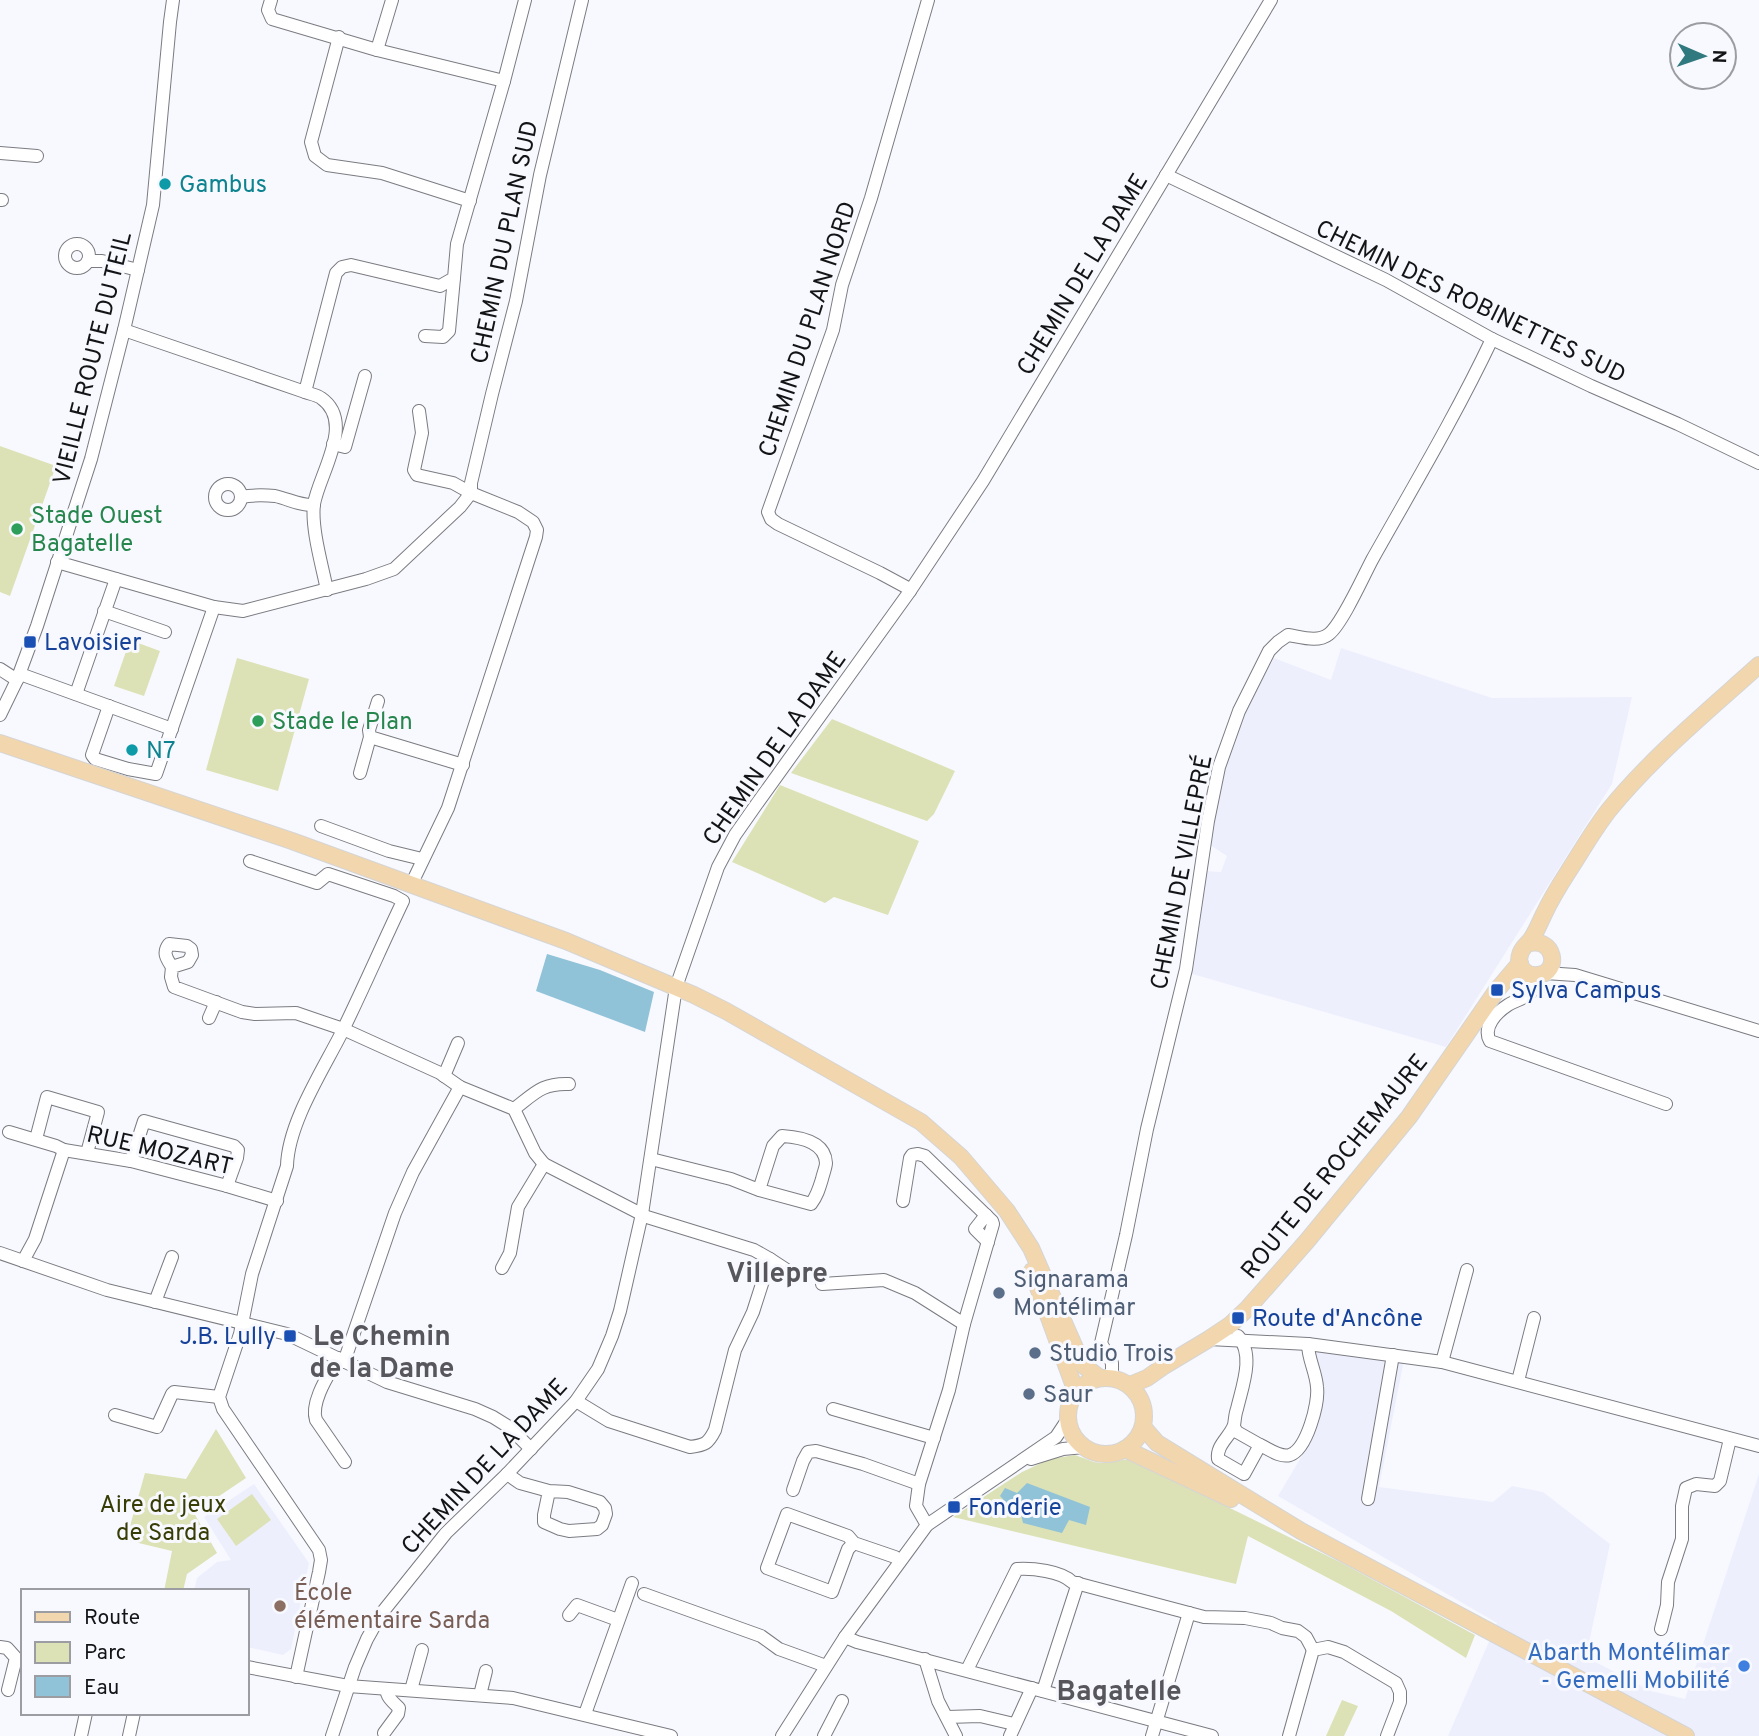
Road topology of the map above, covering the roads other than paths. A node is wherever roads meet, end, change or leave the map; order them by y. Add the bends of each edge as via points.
1 (173, 0) edge
2 (271, 0) edge
3 (392, 0) edge
4 (525, 0) edge
5 (582, 0) edge
6 (928, 0) edge
7 (1270, 0) edge
8 (339, 37) junction
9 (377, 50) junction
10 (504, 81) junction
11 (0, 153) edge
12 (37, 156) dead end
13 (1166, 175) junction
14 (470, 201) junction
15 (88, 261) dead end
16 (138, 270) junction
17 (454, 278) junction
18 (124, 330) junction
19 (425, 336) dead end
20 (1492, 339) junction
21 (365, 376) dead end
22 (305, 392) junction
23 (419, 411) dead end
24 (333, 444) junction
25 (1759, 463) edge
26 (471, 493) junction
27 (241, 497) dead end
28 (314, 505) junction
29 (57, 562) junction
30 (116, 579) junction
31 (327, 590) junction
32 (910, 591) junction
33 (214, 607) junction
34 (104, 611) junction
35 (165, 632) dead end
36 (1759, 665) edge
37 (0, 669) edge
38 (18, 677) junction
39 (76, 694) junction
40 (378, 701) dead end
41 (109, 706) junction
42 (0, 715) edge
43 (172, 729) junction
44 (370, 737) junction
45 (0, 743) edge
46 (463, 765) junction
47 (360, 774) dead end
48 (321, 826) dead end
49 (422, 859) junction
50 (250, 861) dead end
51 (1562, 881) junction
52 (411, 885) junction
53 (1538, 965) junction
54 (172, 967) dead end
55 (676, 987) junction
56 (216, 1002) junction
57 (209, 1018) dead end
58 (344, 1029) junction
59 (1759, 1031) edge
60 (458, 1043) dead end
61 (444, 1076) junction
62 (569, 1084) dead end
63 (460, 1087) junction
64 (1666, 1104) dead end
65 (514, 1108) junction
66 (9, 1132) dead end
67 (36, 1139) junction
68 (64, 1150) junction
69 (87, 1153) junction
70 (651, 1159) junction
71 (131, 1161) junction
72 (544, 1164) junction
73 (227, 1186) junction
74 (760, 1190) junction
75 (277, 1201) junction
76 (903, 1201) dead end
77 (1007, 1211) junction
78 (642, 1214) junction
79 (0, 1253) edge
80 (172, 1257) dead end
81 (769, 1259) junction
82 (23, 1261) junction
83 (502, 1268) dead end
84 (1467, 1270) dead end
85 (790, 1272) dead end
86 (822, 1284) dead end
87 (155, 1302) junction
88 (1534, 1318) dead end
89 (242, 1323) junction
90 (964, 1324) junction
91 (1230, 1325) junction
92 (1209, 1339) junction
93 (1243, 1341) junction
94 (1308, 1344) junction
95 (1393, 1355) junction
96 (341, 1360) junction
97 (1442, 1362) junction
98 (1106, 1378) junction
99 (1518, 1381) junction
100 (1130, 1385) junction
101 (1076, 1392) junction
102 (219, 1398) junction
103 (1141, 1399) junction
104 (576, 1401) junction
105 (833, 1409) dead end
106 (115, 1415) dead end
107 (1068, 1419) junction
108 (1143, 1427) junction
109 (1234, 1427) junction
110 (934, 1438) junction
111 (1730, 1438) junction
112 (1260, 1445) junction
113 (1759, 1446) edge
114 (1084, 1447) junction
115 (531, 1449) junction
116 (1125, 1449) junction
117 (345, 1462) dead end
118 (1018, 1464) junction
119 (507, 1474) junction
120 (919, 1484) junction
121 (793, 1490) dead end
122 (549, 1491) junction
123 (1368, 1499) dead end
124 (928, 1525) junction
125 (1301, 1531) junction
126 (854, 1543) junction
127 (900, 1561) junction
128 (632, 1583) dead end
129 (1078, 1583) junction
130 (644, 1594) dead end
131 (1189, 1613) junction
132 (569, 1615) dead end
133 (618, 1620) junction
134 (1661, 1629) dead end
135 (845, 1637) junction
136 (0, 1647) edge
137 (422, 1650) dead end
138 (1313, 1650) junction
139 (925, 1659) junction
140 (826, 1666) junction
141 (248, 1667) edge
142 (967, 1670) junction
143 (486, 1671) dead end
144 (296, 1677) junction
145 (348, 1686) junction
146 (387, 1689) junction
147 (1037, 1689) junction
148 (8, 1690) dead end
149 (411, 1690) junction
150 (480, 1695) junction
151 (842, 1701) dead end
152 (585, 1714) junction
153 (86, 1715) edge
154 (134, 1715) edge
155 (947, 1717) junction
156 (1156, 1721) junction
157 (1012, 1730) edge
158 (384, 1733) dead end
159 (81, 1736) edge
160 (129, 1736) edge
161 (332, 1736) edge
162 (671, 1736) edge
163 (782, 1736) edge
164 (824, 1736) edge
165 (956, 1736) edge
166 (1152, 1736) edge
167 (1212, 1736) edge
168 (1289, 1736) edge
169 (1387, 1736) edge
170 (1686, 1736) edge

1 - 16 street, VIEILLE ROUTE DU TEIL via 153,205
2 - 8 street via 268,10 272,19
3 - 9 street
4 - 10 street
5 - 26 street, CHEMIN DU PLAN SUD
6 - 32 street, CHEMIN DU PLAN NORD via 842,285 833,330 768,512 778,524
7 - 13 street, CHEMIN DE LA DAME
8 - 9 street
8 - 14 street via 311,142 315,156 327,165 382,173
9 - 10 street
10 - 14 street
11 - 12 street
13 - 20 street, CHEMIN DES ROBINETTES SUD via 1386,280
13 - 32 street, CHEMIN DE LA DAME via 983,481
14 - 17 street via 457,244
15 - 16 street
16 - 18 street, VIEILLE ROUTE DU TEIL
17 - 19 street via 449,331 443,337
17 - 22 street via 440,286 351,265 342,267 336,273
18 - 22 street
18 - 29 street, VIEILLE ROUTE DU TEIL via 91,459
20 - 25 street, CHEMIN DES ROBINETTES SUD
20 - 98 street, CHEMIN DE VILLEPRÉ via 1336,626 1319,640 1288,635 1278,642 1239,711 1219,767 1186,969 1101,1343 1112,1363
21 - 24 street via 345,447
22 - 24 street via 320,397 329,407 335,419
23 - 26 street via 422,433 414,470 417,475 453,483
24 - 28 street
26 - 31 street, CHEMIN DU PLAN SUD via 394,569
26 - 46 street via 518,512 537,530
27 - 28 street via 276,496
28 - 31 street
29 - 30 street, CHEMIN DU PLAN SUD
29 - 38 street, VIEILLE ROUTE DU TEIL
30 - 33 street, CHEMIN DU PLAN SUD
30 - 34 street
31 - 33 street, CHEMIN DU PLAN SUD via 243,611
32 - 55 street, CHEMIN DE LA DAME via 735,835 711,885
33 - 43 street
34 - 35 street
34 - 39 street
36 - 51 main road via 1628,787
37 - 38 street
38 - 39 street
38 - 42 street, VIEILLE ROUTE DU TEIL
39 - 41 street
40 - 44 street
41 - 43 street
41 - 43 street via 92,755 95,759 156,774
44 - 46 street
44 - 47 street
45 - 52 main road
46 - 49 street
48 - 49 street
49 - 52 street
50 - 58 street via 317,883 328,874 403,901
51 - 53 main road
51 - 53 main road via 1521,951
52 - 55 main road
53 - 59 street
53 - 64 street via 1531,992 1495,1016 1487,1030 1490,1041
53 - 91 main road, ROUTE DE ROCHEMAURE via 1483,1010 1409,1117 1307,1241
54 - 56 street via 174,987
55 - 70 street, CHEMIN DE LA DAME
55 - 77 main road via 921,1122 961,1157
56 - 57 street
56 - 58 street via 255,1014 296,1013
58 - 61 street
58 - 75 street via 298,1118
60 - 61 street
61 - 63 street
62 - 65 street via 551,1084
63 - 65 street
63 - 96 street via 413,1172
65 - 72 street
66 - 67 street, RUE MOZART
67 - 68 street, RUE MOZART
67 - 69 street via 47,1097 98,1112
68 - 69 street, RUE MOZART
68 - 82 street
69 - 71 street, RUE MOZART
70 - 74 street
70 - 78 street, CHEMIN DE LA DAME
71 - 73 street, RUE MOZART
71 - 73 street via 144,1121 233,1146 237,1158
72 - 78 street
72 - 83 street via 518,1207 510,1253
73 - 75 street, RUE MOZART
74 - 74 street via 811,1204 826,1163 817,1144 782,1136 773,1146
75 - 89 street via 252,1274
76 - 90 street via 910,1158 918,1154 993,1224
77 - 98 main road via 1031,1248 1084,1366
77 - 101 main road
78 - 81 street
78 - 104 street, CHEMIN DE LA DAME via 612,1336 598,1369
79 - 82 street
80 - 87 street
81 - 85 street
81 - 104 street via 753,1312 735,1350 710,1441 690,1447 609,1421
82 - 87 street
84 - 97 street
86 - 90 street via 884,1280 915,1293
87 - 89 street
88 - 99 street
89 - 96 street via 287,1335
89 - 102 street
90 - 110 street
91 - 92 main road, ROUTE DE ROCHEMAURE
91 - 93 street
92 - 93 street
92 - 100 main road, ROUTE DE ROCHEMAURE
92 - 103 main road, ROUTE DE ROCHEMAURE via 1167,1369
93 - 94 street
93 - 109 street via 1245,1378
94 - 95 street
94 - 112 street via 1317,1394 1308,1434 1290,1455
95 - 97 street
95 - 123 street
96 - 115 street via 387,1382 493,1417
96 - 117 street via 319,1394 314,1414
97 - 99 street
98 - 100 main road
98 - 101 main road via 1091,1380
99 - 111 street
100 - 103 main road
101 - 107 main road
102 - 106 street via 174,1392 157,1427
102 - 144 street via 319,1550 319,1572
103 - 108 main road
104 - 115 street, CHEMIN DE LA DAME
105 - 110 street
107 - 114 main road
107 - 118 street via 1056,1437
108 - 116 main road
108 - 125 main road via 1157,1443
109 - 112 street
109 - 112 street via 1218,1459 1244,1474
110 - 120 street
111 - 113 street
111 - 134 street via 1720,1481 1715,1486 1686,1488 1682,1539 1668,1582
114 - 116 main road via 1104,1454
114 - 118 street
115 - 119 street, CHEMIN DE LA DAME
116 - 125 main road
118 - 124 street
119 - 122 street
119 - 145 street, CHEMIN DE LA DAME via 446,1533 387,1606 367,1639
120 - 121 street via 816,1451 808,1452
120 - 124 street via 916,1506
122 - 122 street via 544,1522 569,1531 602,1525 606,1514 600,1502
124 - 127 street
125 - 170 main road
126 - 126 street via 848,1536 787,1514 767,1568 832,1592
126 - 127 street
127 - 135 street
128 - 133 street
129 - 131 street
129 - 142 street via 1060,1574 1017,1569
129 - 147 street
130 - 140 street via 761,1636 779,1649
131 - 138 street via 1245,1618 1298,1631
131 - 156 street
132 - 133 street via 577,1605
133 - 152 street
135 - 139 street
135 - 140 street
136 - 148 street via 16,1658
137 - 149 street
138 - 168 street
138 - 169 street via 1328,1647 1344,1653 1396,1683 1400,1702
139 - 142 street
139 - 155 street
140 - 163 street
141 - 144 street
142 - 147 street
143 - 150 street
144 - 145 street
145 - 146 street
145 - 161 street, CHEMIN DE LA DAME
146 - 149 street
146 - 158 street via 387,1696 399,1708
147 - 156 street
147 - 157 street
149 - 150 street
150 - 152 street
151 - 164 street
152 - 162 street
153 - 159 street
154 - 160 street
155 - 157 street via 980,1716
155 - 165 street
156 - 166 street
156 - 167 street

